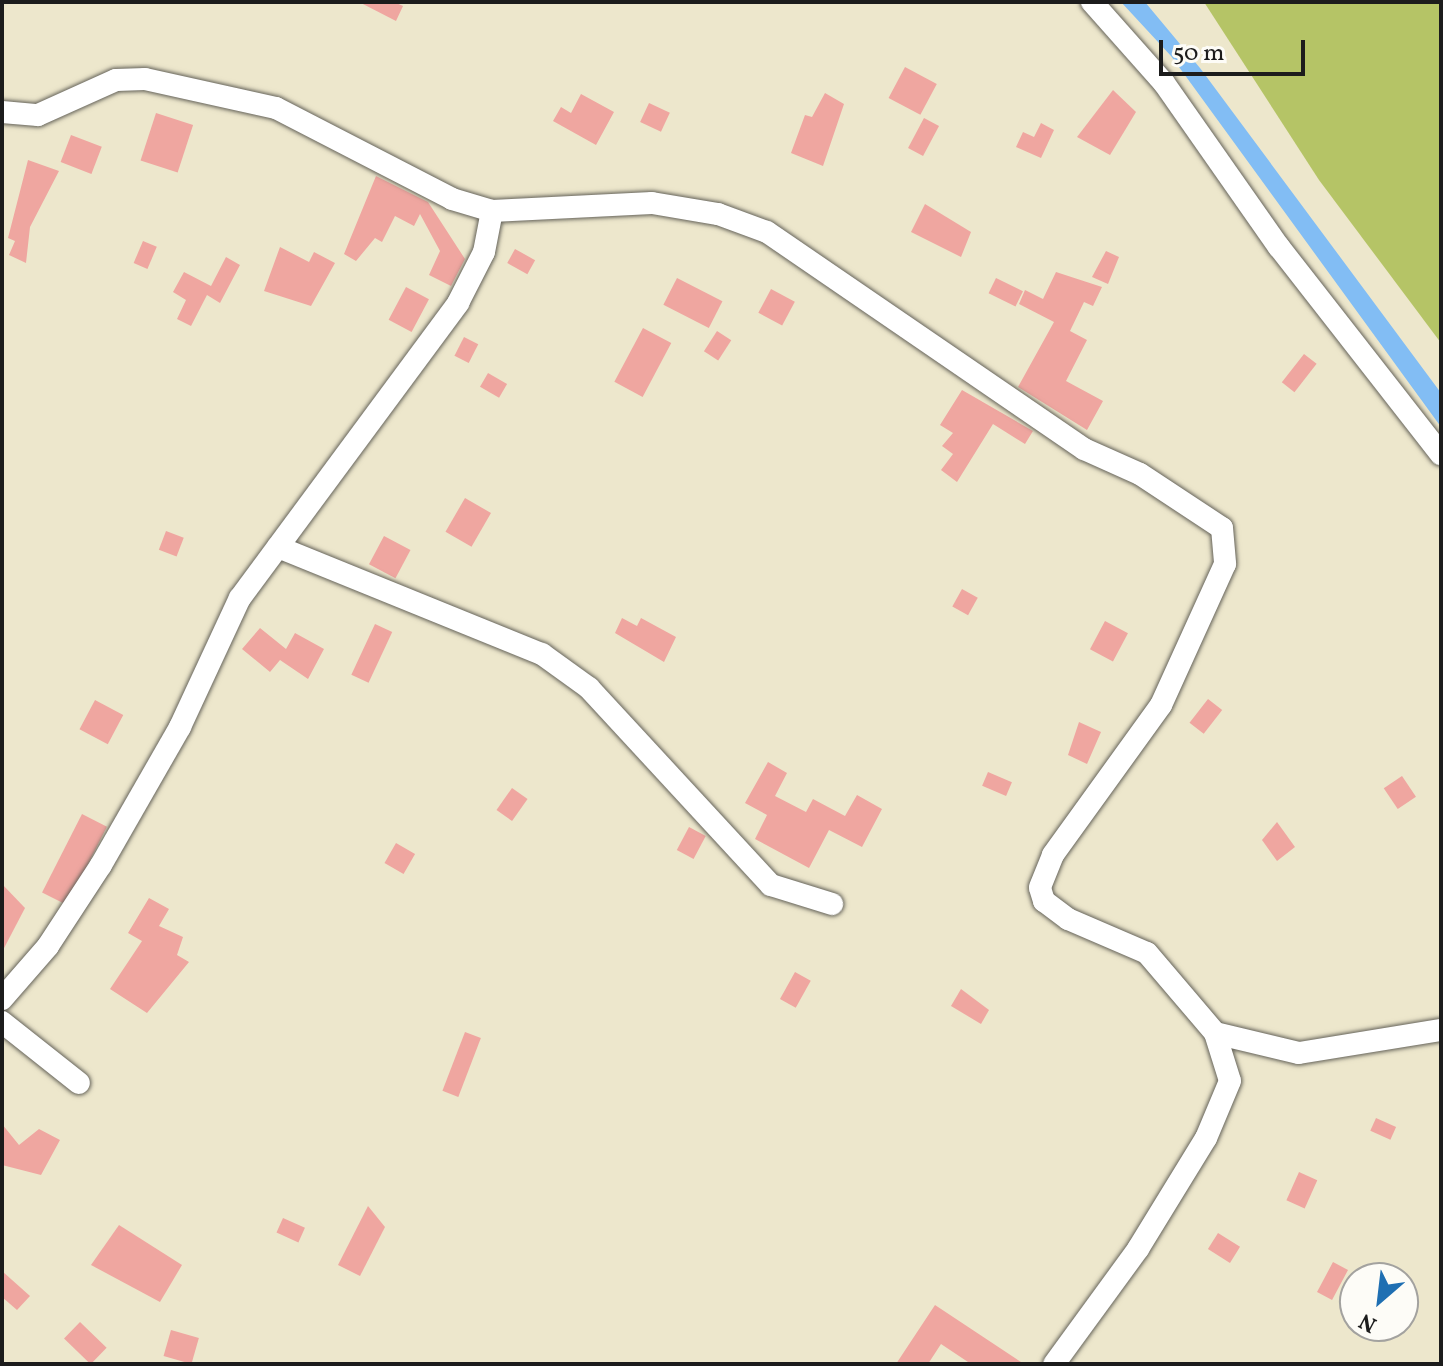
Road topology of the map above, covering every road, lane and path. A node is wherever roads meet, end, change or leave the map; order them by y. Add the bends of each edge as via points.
1 (1092, 2) edge
2 (2, 112) edge
3 (492, 211) junction
4 (1441, 454) edge
5 (278, 547) junction
6 (832, 904) dead end
7 (2, 999) edge
8 (2, 1022) edge
9 (1441, 1030) edge
10 (1215, 1033) junction
11 (79, 1083) dead end
12 (1054, 1364) edge

1 - 4 street via 1164,83 1279,247
2 - 3 street via 38,115 116,80 223,95 276,108 452,199
3 - 5 street via 484,252 458,303
3 - 10 street via 652,203 718,214 767,232 1084,449 1140,474 1222,528 1225,564 1161,705 1053,855 1040,888 1044,901 1068,919 1147,953
5 - 6 street via 542,654 589,688 771,885
5 - 7 street via 240,598 180,727 101,865 48,946
8 - 11 street
9 - 10 street via 1299,1053
10 - 12 street via 1230,1081 1206,1138 1138,1249

